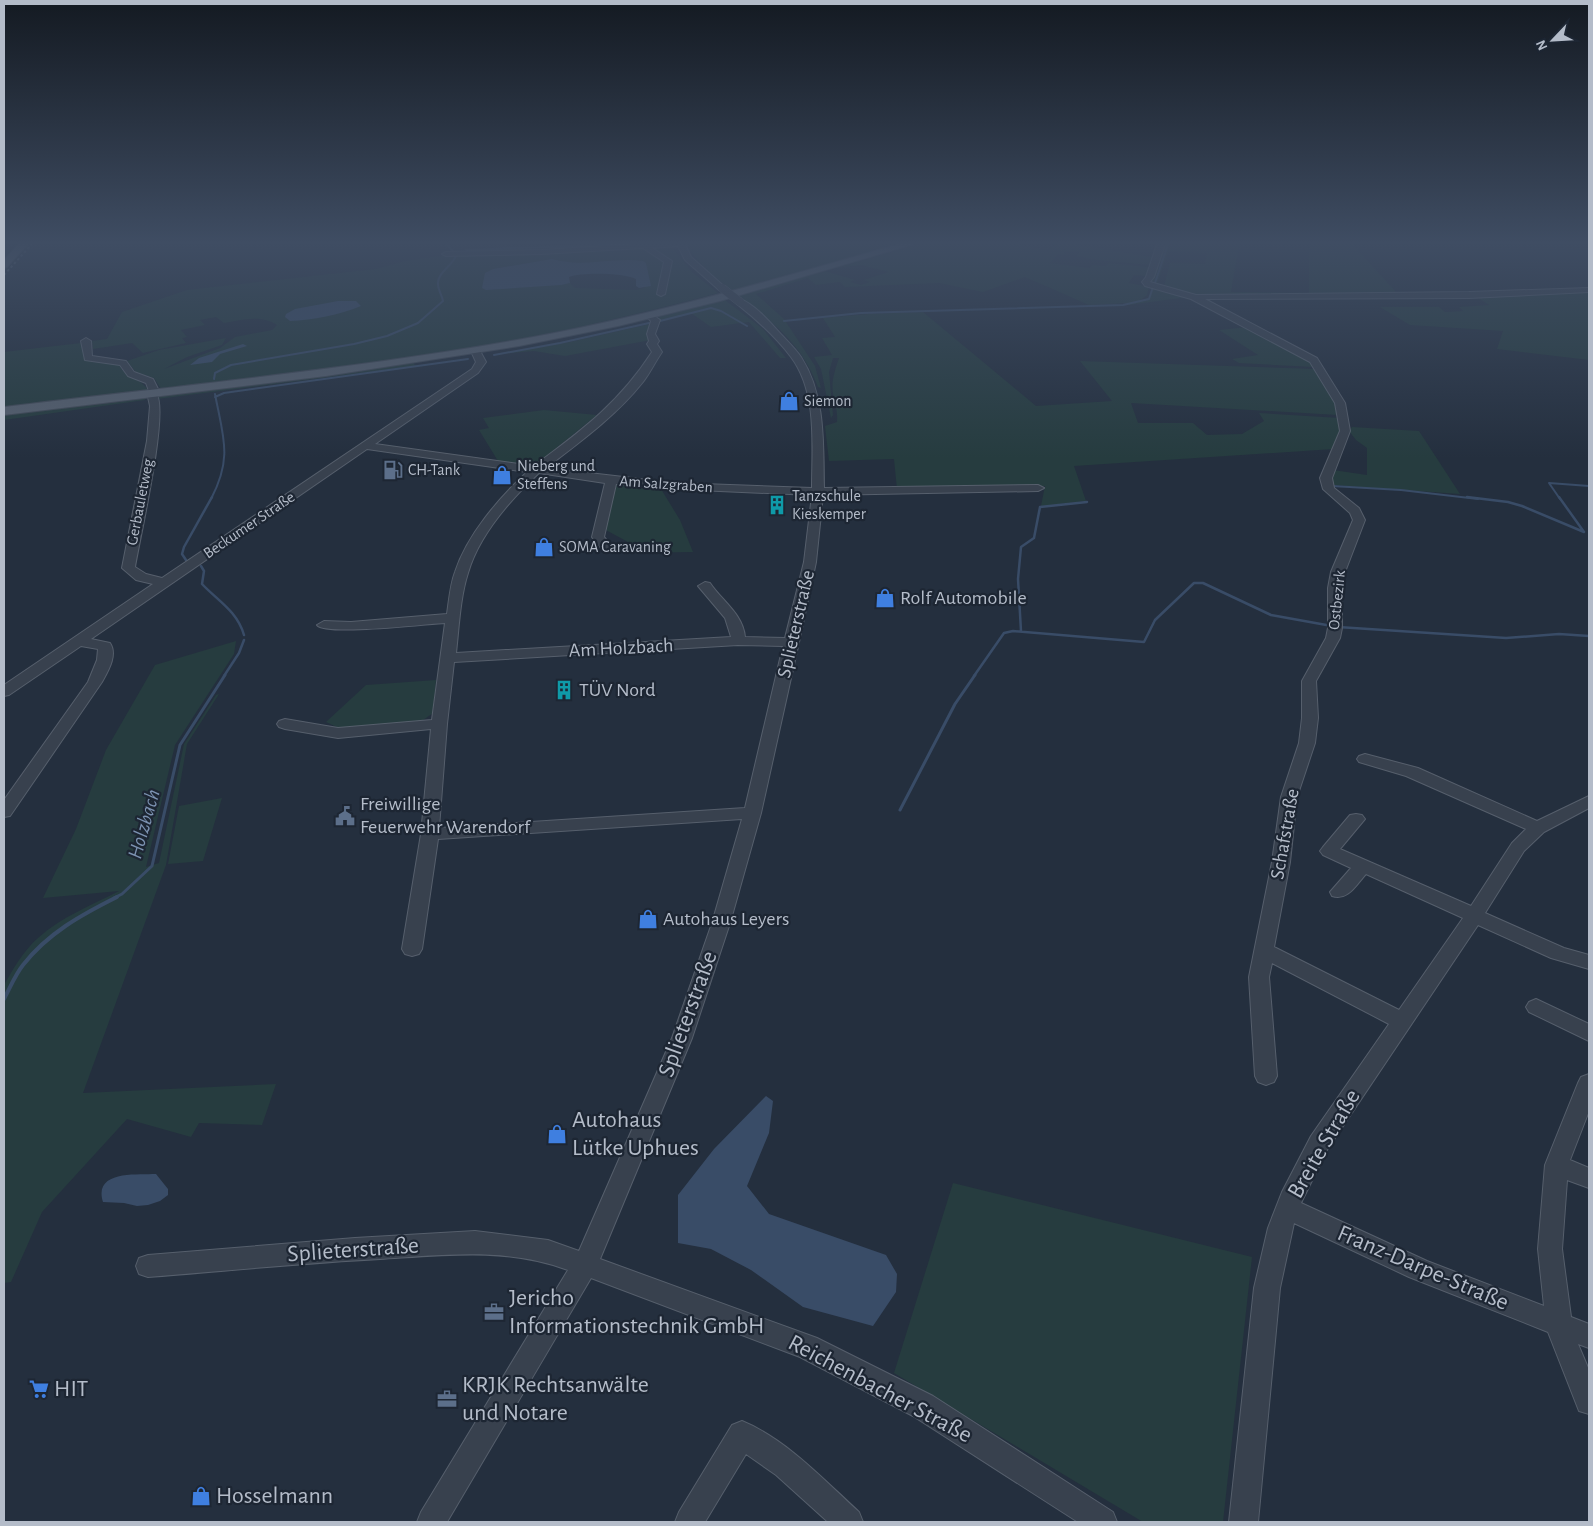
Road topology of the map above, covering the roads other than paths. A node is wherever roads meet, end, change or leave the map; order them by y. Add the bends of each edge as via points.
1 (756, 315) edge
2 (1229, 315) edge
3 (650, 316) joint
4 (86, 342) dead end
5 (476, 351) junction
6 (4, 411) edge
7 (366, 446) junction
8 (536, 470) junction
9 (611, 480) junction
10 (1038, 488) dead end
11 (818, 491) junction
12 (606, 546) dead end
13 (164, 583) junction
14 (705, 586) dead end
15 (453, 618) junction
16 (324, 625) dead end
17 (1335, 626) joint
18 (80, 641) junction
19 (738, 641) junction
20 (792, 642) junction
21 (449, 658) junction
22 (4, 692) edge
23 (1310, 718) joint
24 (285, 724) dead end
25 (439, 724) junction
26 (1365, 759) dead end
27 (1589, 801) edge
28 (4, 812) edge
29 (752, 813) junction
30 (1356, 819) dead end
31 (1538, 828) junction
32 (430, 834) junction
33 (1363, 866) junction
34 (1339, 892) dead end
35 (1474, 916) junction
36 (412, 949) dead end
37 (1265, 951) junction
38 (1589, 962) edge
39 (1536, 1007) dead end
40 (1402, 1021) junction
41 (1589, 1033) edge
42 (1266, 1076) dead end
43 (1589, 1083) edge
44 (1557, 1165) junction
45 (1589, 1178) edge
46 (1287, 1208) junction
47 (585, 1265) junction
48 (148, 1266) dead end
49 (1560, 1324) junction
50 (1589, 1336) edge
51 (1589, 1401) edge
52 (431, 1522) edge
53 (689, 1522) edge
54 (849, 1522) edge
55 (1103, 1522) edge
56 (1244, 1522) edge

1 - 11 street, Splieterstraße, bridge via 786,343 804,371 815,406
2 - 17 street, Ostbezirk via 1314,360 1340,403 1346,431 1326,478 1329,489 1355,511 1359,520 1338,572
3 - 5 main road
3 - 8 street via 656,320 651,334 657,352 638,380 590,429
4 - 13 street, Gerbauletweg via 88,358 123,364 131,374 150,381 155,406 151,444 128,568 141,577
5 - 6 main road
5 - 7 street, Beckumer Straße via 482,362 475,371
7 - 8 street, Am Salzgraben
7 - 13 street, Beckumer Straße
8 - 9 street, Am Salzgraben
8 - 15 street via 509,495 472,547 461,573
9 - 11 street, Am Salzgraben via 675,486
9 - 12 street via 598,537
10 - 11 street
11 - 20 street, Splieterstraße via 810,562
13 - 18 street, Beckumer Straße
14 - 19 street via 733,617
15 - 16 street
15 - 21 street
17 - 23 street, Ostbezirk via 1333,638 1309,681
18 - 22 street, Beckumer Straße
18 - 28 street via 105,646 104,663 95,682
19 - 20 street, Am Holzbach
19 - 21 street, Am Holzbach
20 - 29 street, Splieterstraße
21 - 25 street
23 - 37 street, Schafstraße via 1307,743 1289,797
24 - 25 street via 338,733
25 - 32 street
26 - 31 street via 1412,772
27 - 31 street, Breite Straße
29 - 32 street
29 - 47 street, Splieterstraße via 721,924 682,1038
30 - 33 street via 1329,851
31 - 35 street, Breite Straße via 1518,847
32 - 36 street
33 - 34 street
33 - 35 street
35 - 38 street via 1558,953
35 - 40 street, Breite Straße
37 - 40 street
37 - 42 street, Schafstraße via 1259,978
39 - 41 street
40 - 46 street, Breite Straße via 1319,1143
43 - 44 street
44 - 45 street
44 - 49 street via 1550,1249
46 - 49 street, Franz-Darpe-Straße via 1418,1270
46 - 56 street, Breite Straße via 1267,1288
47 - 48 street, Splieterstraße via 548,1251 475,1242
47 - 52 street, Splieterstraße
47 - 55 street, Reichenbacher Straße via 808,1347 923,1406
49 - 50 street
49 - 51 street via 1567,1350
53 - 54 street via 742,1436 786,1465

